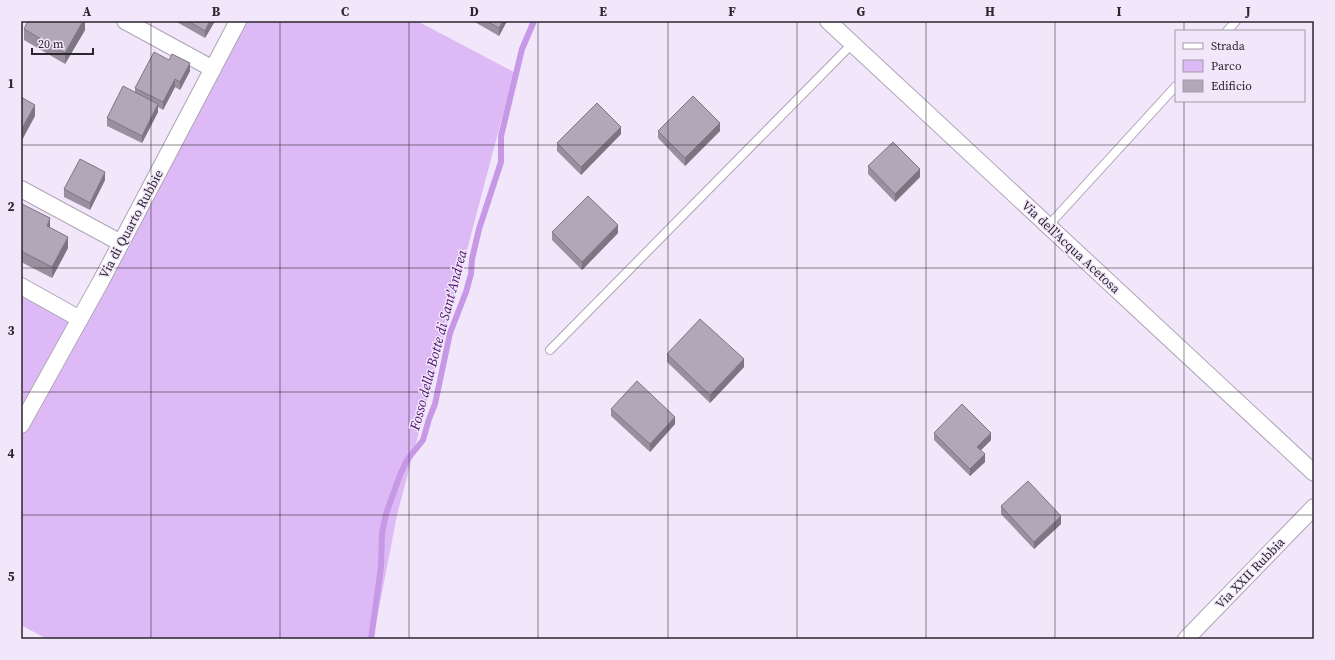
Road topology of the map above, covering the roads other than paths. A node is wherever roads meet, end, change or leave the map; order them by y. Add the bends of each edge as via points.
1 (125, 21) edge
2 (238, 21) edge
3 (828, 21) edge
4 (1236, 21) edge
5 (1228, 30) edge
6 (852, 44) junction
7 (213, 69) junction
8 (1175, 87) edge
9 (21, 189) edge
10 (1048, 226) junction
11 (121, 243) junction
12 (21, 286) edge
13 (80, 319) junction
14 (550, 350) dead end
15 (21, 425) edge
16 (1314, 473) edge
17 (1314, 507) edge
18 (1186, 639) edge

1 - 7 street
2 - 7 street, Via di Quarto Rubbie
3 - 6 street, Via dell'Acqua Acetosa
4 - 5 lane
6 - 10 street, Via dell'Acqua Acetosa
6 - 14 lane
7 - 11 street, Via di Quarto Rubbie
8 - 10 lane
9 - 11 street
10 - 16 street, Via dell'Acqua Acetosa
11 - 13 street, Via di Quarto Rubbie
12 - 13 street
13 - 15 street, Via di Quarto Rubbie
17 - 18 street, Via XXII Rubbia

